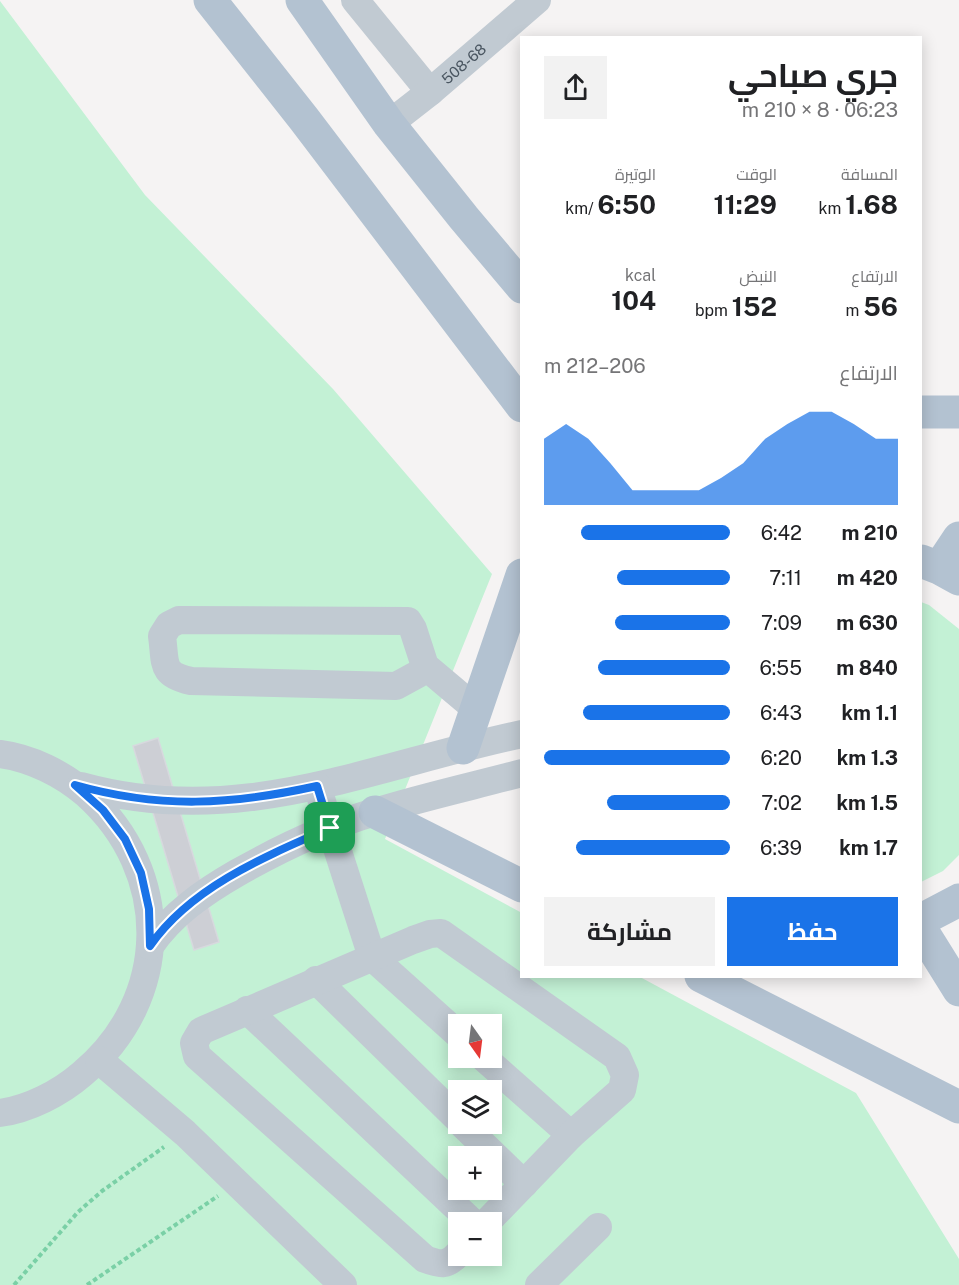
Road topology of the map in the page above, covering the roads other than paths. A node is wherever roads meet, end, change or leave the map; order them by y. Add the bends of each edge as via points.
1 (210, 0) edge
2 (302, 0) edge
3 (355, 0) edge
4 (537, 0) edge
5 (430, 92) junction
6 (389, 124) junction
7 (520, 285) edge
8 (520, 403) edge
9 (922, 412) edge
10 (959, 412) edge
11 (959, 538) edge
12 (940, 569) edge
13 (520, 581) edge
14 (425, 666) junction
15 (476, 709) junction
16 (520, 734) edge
17 (463, 748) junction
18 (0, 754) edge
19 (520, 774) edge
20 (75, 785) junction
21 (317, 786) junction
22 (472, 786) junction
23 (375, 812) junction
24 (330, 828) junction
25 (520, 885) edge
26 (959, 900) edge
27 (922, 919) edge
28 (922, 931) edge
29 (150, 946) junction
30 (372, 957) junction
31 (705, 978) edge
32 (316, 980) junction
33 (959, 990) edge
34 (247, 1010) junction
35 (448, 1025) edge
36 (99, 1060) junction
37 (495, 1068) edge
38 (959, 1107) edge
39 (448, 1109) edge
40 (0, 1113) edge
41 (472, 1134) edge
42 (571, 1135) junction
43 (524, 1184) junction
44 (461, 1212) edge
45 (497, 1212) edge
46 (598, 1227) dead end
47 (448, 1262) edge
48 (343, 1285) edge
49 (538, 1285) edge

1 - 8 main road
2 - 6 main road
3 - 5 street
4 - 5 street, 508-68
5 - 6 street, 508-68
6 - 7 main road
9 - 10 main road
11 - 12 main road
13 - 15 main road
14 - 14 street via 396,686 191,681 168,671 162,636 169,625 179,620 408,621
14 - 15 street
15 - 17 main road
16 - 17 street
17 - 21 street
17 - 22 street
18 - 20 street via 43,766
19 - 22 street
20 - 21 street via 124,797 185,802 246,799
20 - 29 street via 103,810 125,839 141,873 149,909
21 - 24 street
22 - 23 street
23 - 24 street
23 - 25 main road
24 - 29 street via 280,850 205,893 177,915
24 - 30 street
26 - 27 main road
28 - 33 main road
29 - 36 street via 135,1008
30 - 32 street
30 - 35 street
30 - 42 street via 413,939 441,933 617,1057 625,1075 622,1090
31 - 38 main road
32 - 34 street
32 - 39 street
34 - 44 street
34 - 47 street via 201,1030 194,1043 197,1056 425,1259 439,1264
36 - 40 street via 71,1083 39,1101
36 - 48 street via 185,1133
37 - 42 street
41 - 43 street
42 - 43 street
43 - 45 street
46 - 49 street

